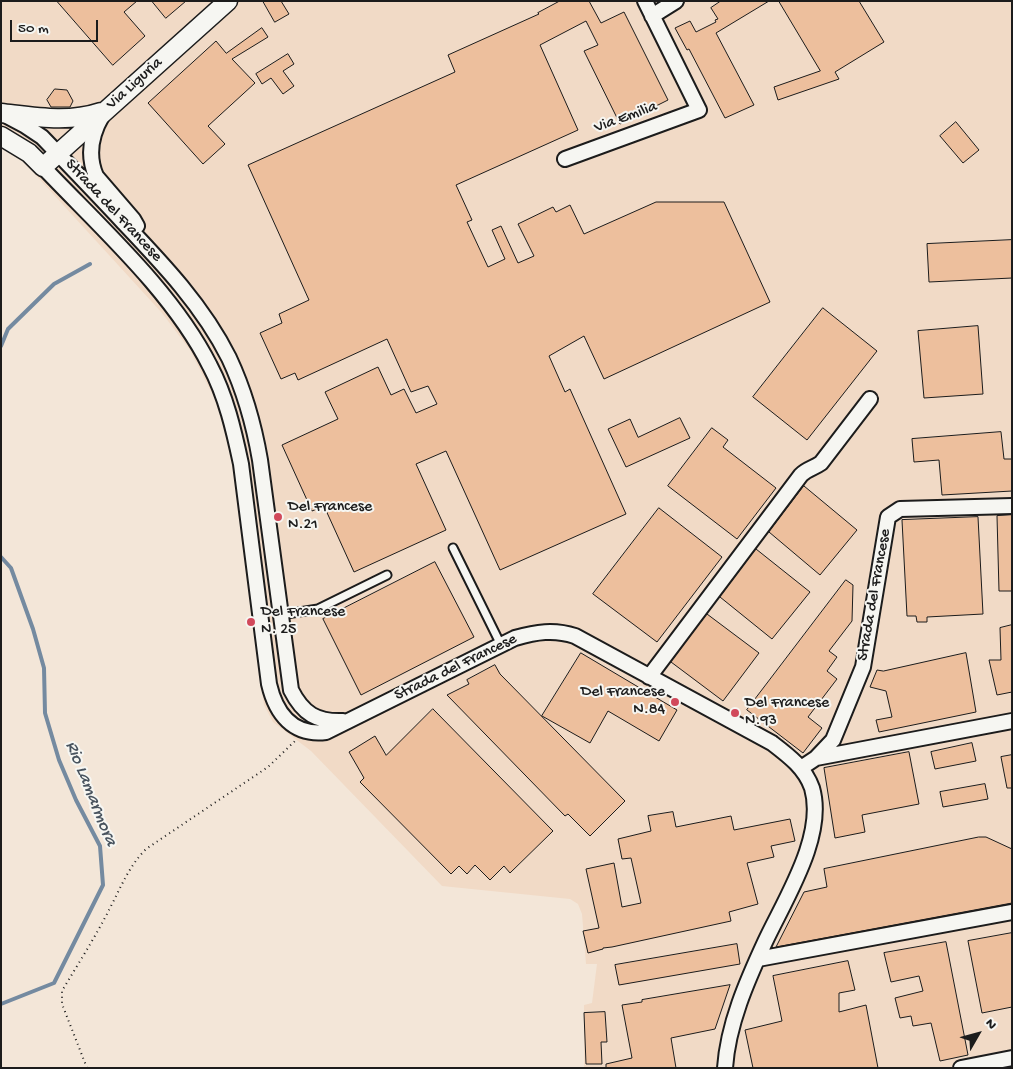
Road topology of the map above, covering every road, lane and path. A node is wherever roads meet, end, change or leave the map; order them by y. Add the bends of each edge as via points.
1 (228, 1) edge
2 (644, 1) edge
3 (676, 1) edge
4 (652, 16) junction
5 (104, 111) junction
6 (1, 114) edge
7 (1, 136) edge
8 (57, 153) junction
9 (565, 159) dead end
10 (42, 167) junction
11 (149, 249) junction
12 (210, 325) junction
13 (193, 336) junction
14 (870, 400) dead end
15 (252, 422) junction
16 (233, 428) junction
17 (1012, 506) edge
18 (452, 548) dead end
19 (387, 574) dead end
20 (260, 609) junction
21 (280, 610) junction
22 (500, 645) junction
23 (649, 677) junction
24 (1012, 720) edge
25 (346, 721) junction
26 (306, 732) junction
27 (816, 758) junction
28 (801, 768) junction
29 (1012, 912) edge
30 (758, 960) junction
31 (1012, 1058) edge
32 (87, 1068) edge
33 (724, 1068) edge
34 (961, 1068) edge

1 - 5 street, Via Liguria
2 - 4 street
3 - 4 street
4 - 9 street, Via Emilia via 700,110
5 - 6 street via 58,119
5 - 8 street, Via Liguria
5 - 11 street via 92,140 92,167 133,219
6 - 8 street, Strada del Francese via 42,137
7 - 10 street, Strada del Francese via 29,153
8 - 10 street, Via Liguria
8 - 11 street, Strada del Francese
10 - 13 street, Strada del Francese via 139,268
11 - 12 street, Strada del Francese
12 - 13 street
12 - 15 street, Strada del Francese via 229,358
13 - 16 street, Strada del Francese via 211,367
14 - 23 street via 821,462 801,475
15 - 16 street
15 - 21 street, Strada del Francese
16 - 20 street, Strada del Francese via 241,464
17 - 27 street, Strada del Francese via 900,509 888,517 863,667 833,740
18 - 22 lane
19 - 21 lane via 318,609
20 - 21 street
20 - 26 street, Strada del Francese via 272,697 284,718
21 - 25 street, Strada del Francese via 289,681 296,700 316,718
22 - 23 street, Strada del Francese via 534,633 565,633
22 - 25 street, Strada del Francese
23 - 28 street, Strada del Francese via 772,743
24 - 27 street, Strada del Francese
25 - 26 street, Strada del Francese via 326,732
26 - 32 path via 268,767 137,858 62,991 62,1004
27 - 28 street, Strada del Francese
28 - 30 street, Strada del Francese via 814,800 814,832 802,866
29 - 30 street
30 - 33 street, Strada del Francese via 734,1020
31 - 34 street

